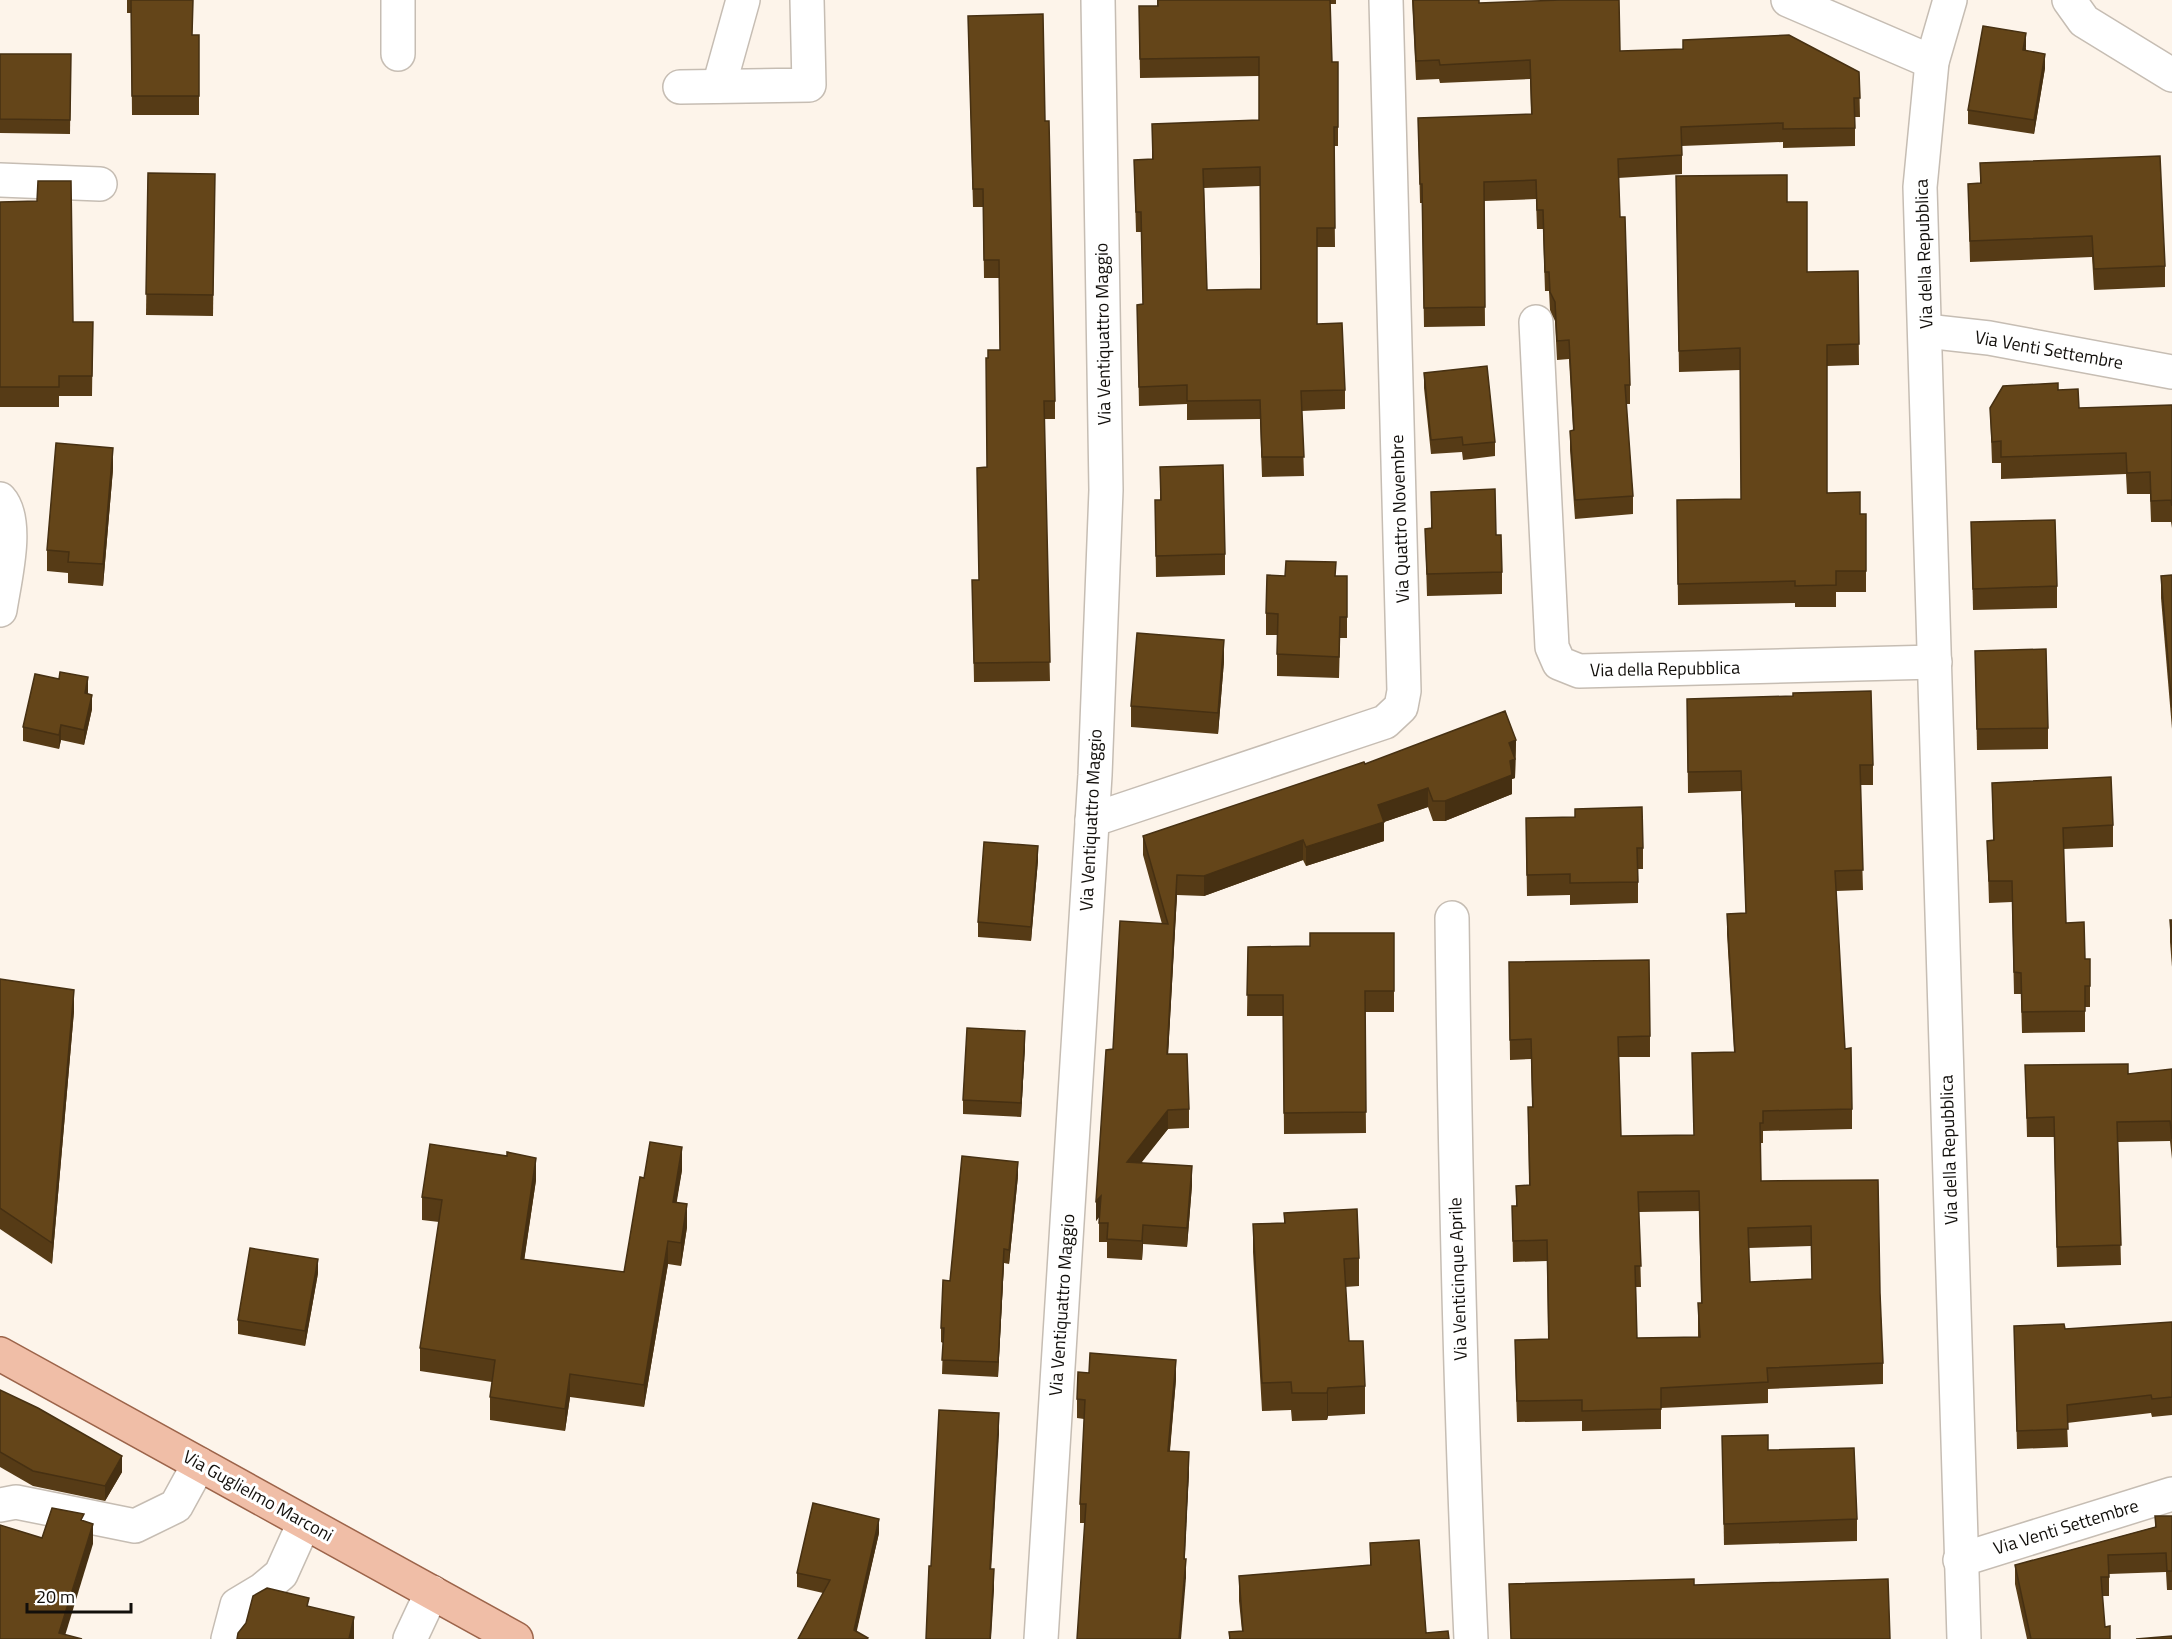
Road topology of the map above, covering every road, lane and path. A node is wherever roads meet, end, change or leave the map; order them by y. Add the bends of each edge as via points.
1 (398, 0) edge
2 (743, 0) edge
3 (807, 0) edge
4 (1098, 0) edge
5 (1386, 0) edge
6 (1788, 0) edge
7 (1950, 0) edge
8 (2069, 0) edge
9 (398, 54) dead end
10 (1932, 62) junction
11 (2172, 75) edge
12 (719, 86) junction
13 (680, 87) dead end
14 (0, 180) edge
15 (100, 184) dead end
16 (1536, 322) dead end
17 (1926, 331) junction
18 (2172, 372) edge
19 (0, 499) edge
20 (0, 610) edge
21 (1935, 662) junction
22 (1092, 820) junction
23 (1452, 918) dead end
24 (0, 1354) edge
25 (199, 1464) junction
26 (2172, 1494) edge
27 (0, 1505) edge
28 (304, 1523) junction
29 (1960, 1560) junction
30 (432, 1592) junction
31 (228, 1639) edge
32 (411, 1639) edge
33 (516, 1639) edge
34 (1041, 1639) edge
35 (1471, 1639) edge
36 (1964, 1639) edge

1 - 9 street
2 - 12 street
3 - 12 street via 809,85
4 - 22 street, Via Ventiquattro Maggio via 1106,490
5 - 22 street, Via Quattro Novembre via 1404,691 1401,707 1386,722
6 - 10 street
7 - 10 street, Via della Repubblica
8 - 11 street via 2084,21
10 - 17 street, Via della Repubblica via 1920,187
12 - 13 street
14 - 15 street
16 - 21 street, Via della Repubblica via 1552,647 1559,663 1579,671
17 - 18 street, Via Venti Settembre via 1989,338
17 - 21 street, Via della Repubblica
19 - 20 street via 5,505 10,535
21 - 29 street, Via della Repubblica
22 - 34 street, Via Ventiquattro Maggio
23 - 35 street, Via Venticinque Aprile via 1462,1447
24 - 25 main road, Via Guglielmo Marconi
25 - 27 street via 176,1506 135,1526 16,1502
25 - 28 main road, Via Guglielmo Marconi
26 - 29 street, Via Venti Settembre
28 - 30 main road, Via Guglielmo Marconi
28 - 31 street via 281,1574 237,1605
29 - 36 street, Via della Repubblica
30 - 32 street
30 - 33 main road, Via Guglielmo Marconi

